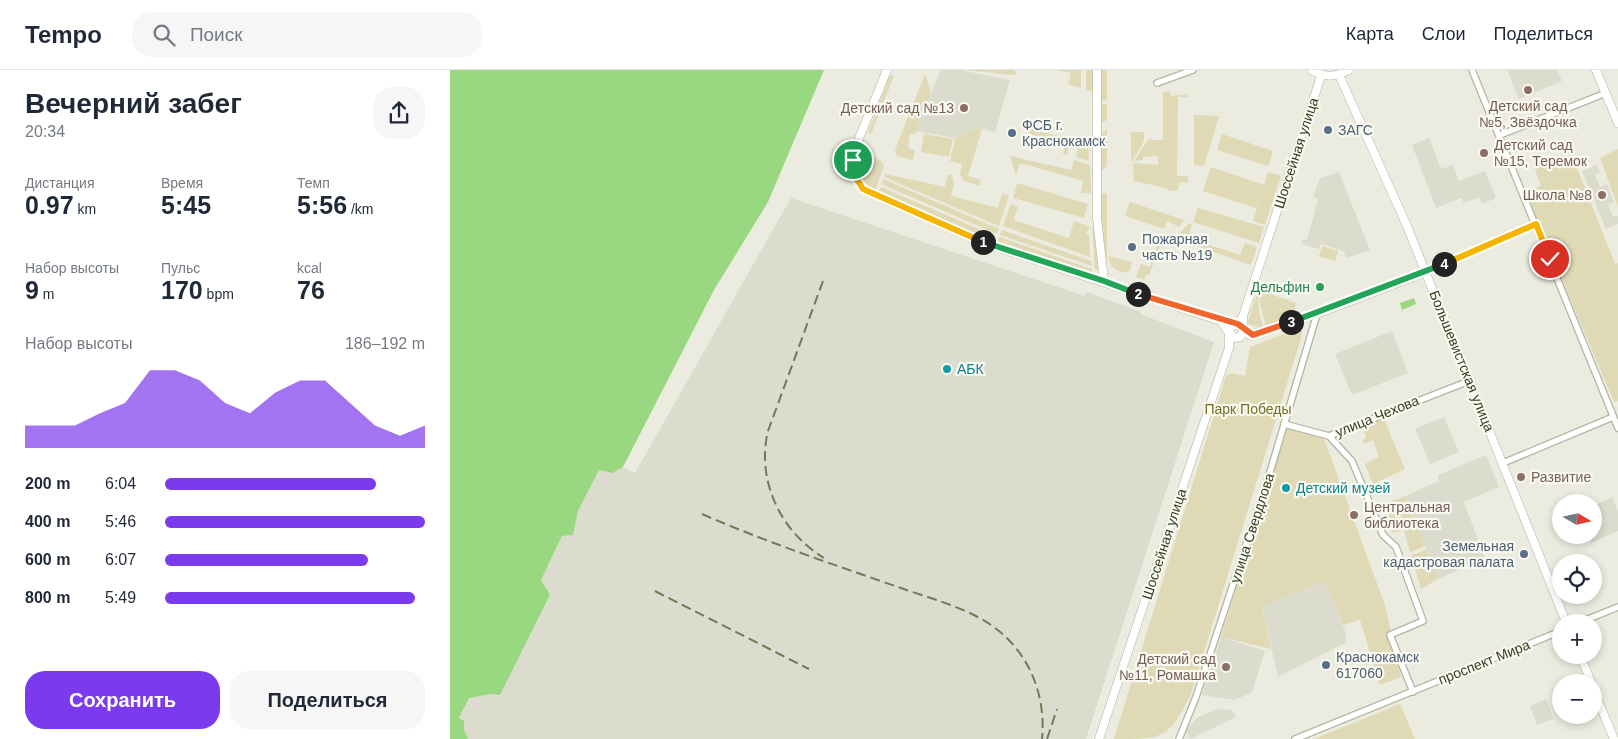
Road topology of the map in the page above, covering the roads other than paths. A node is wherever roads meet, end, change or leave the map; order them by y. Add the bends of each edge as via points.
1 (887, 70) edge
2 (1097, 70) edge
3 (1193, 70) edge
4 (1312, 70) edge
5 (1349, 70) edge
6 (1472, 70) edge
7 (1596, 70) edge
8 (1338, 75) junction
9 (1321, 76) junction
10 (1157, 83) dead end
11 (1606, 94) junction
12 (1618, 123) edge
13 (1500, 136) junction
14 (1536, 224) junction
15 (1426, 272) junction
16 (1104, 281) junction
17 (1317, 314) junction
18 (1221, 321) junction
19 (1238, 326) junction
20 (1229, 333) junction
21 (1253, 335) junction
22 (1240, 337) junction
23 (1229, 348) junction
24 (1470, 381) junction
25 (1613, 416) junction
26 (1284, 424) junction
27 (1618, 428) edge
28 (1329, 436) junction
29 (1503, 463) junction
30 (1618, 607) edge
31 (1563, 614) edge
32 (1601, 614) edge
33 (1552, 635) edge
34 (1413, 692) junction
35 (1602, 710) edge
36 (1099, 739) edge
37 (1179, 739) edge
38 (1295, 739) edge
39 (1614, 739) edge

1 - 16 street via 855,148 856,178 863,189 981,242
2 - 16 street via 1096,218
3 - 10 street
4 - 9 street
5 - 8 street
6 - 13 street
7 - 11 street
8 - 9 street
8 - 15 street, Большевистская улица
9 - 19 street, Шоссейная улица
11 - 12 street
11 - 13 street
13 - 14 street
14 - 15 street
14 - 25 street
15 - 17 street
15 - 24 street, Большевистская улица
16 - 18 street
17 - 21 street
17 - 26 street, улица Свердлова
18 - 19 street
18 - 20 street
19 - 20 street via 1231,326
19 - 21 street
19 - 22 street via 1243,333
20 - 22 street via 1234,338
20 - 23 street
21 - 22 street
22 - 23 street
23 - 36 street, Шоссейная улица
24 - 28 street, улица Чехова
24 - 29 street, Большевистская улица
25 - 27 street
25 - 29 street
26 - 28 street, улица Чехова
26 - 37 street, улица Свердлова via 1196,697
28 - 34 street via 1352,461 1383,535 1396,547 1423,620 1390,635
29 - 31 street, Большевистская улица
30 - 32 street
33 - 34 street, проспект Мира
34 - 38 street, проспект Мира
35 - 39 street

